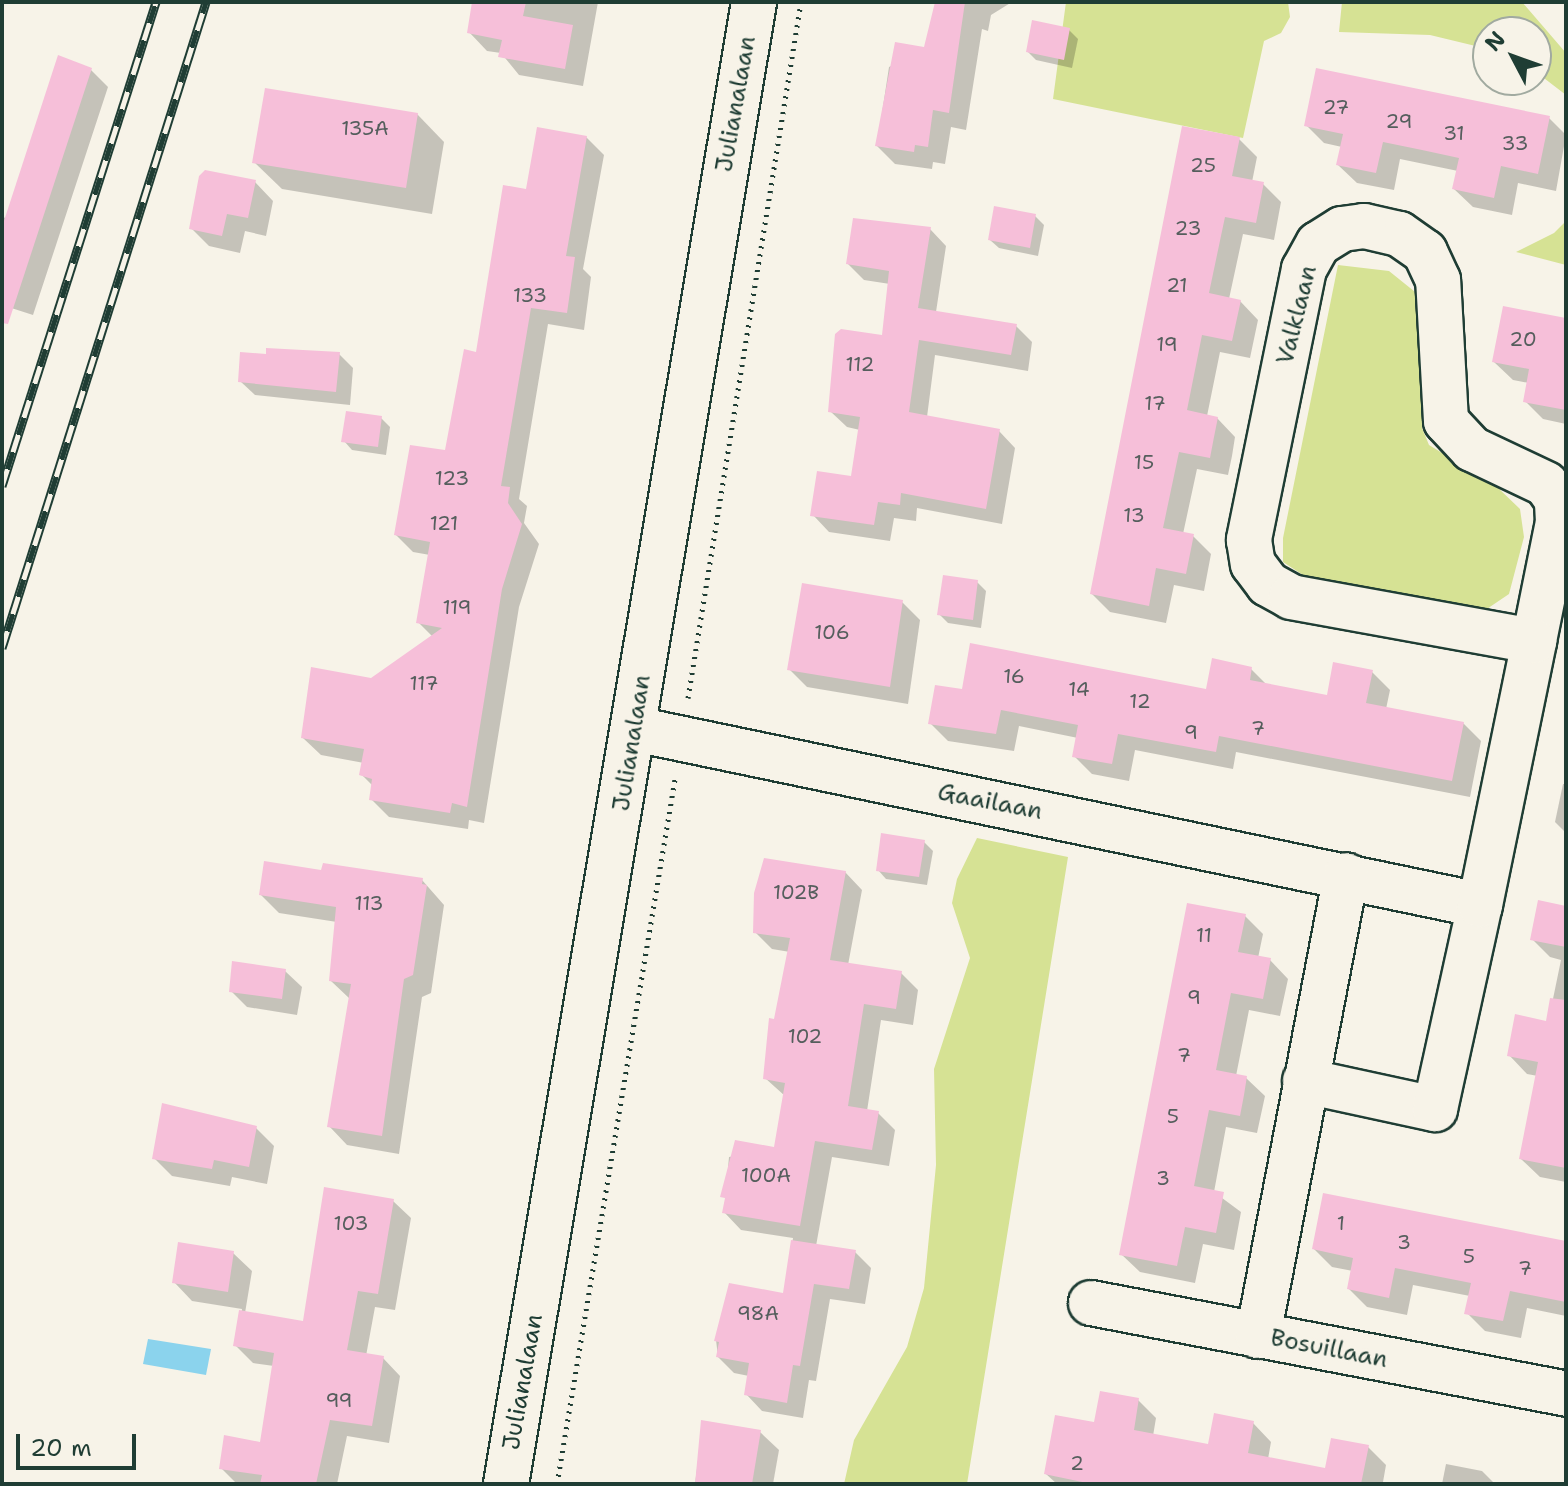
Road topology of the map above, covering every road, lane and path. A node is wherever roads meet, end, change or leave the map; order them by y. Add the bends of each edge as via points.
1 (754, 2) edge
2 (1534, 641) junction
3 (635, 729) junction
4 (1346, 875) junction
5 (1480, 905) junction
6 (1305, 1081) junction
7 (1091, 1303) dead end
8 (1258, 1336) junction
9 (1566, 1394) edge
10 (506, 1484) edge

1 - 3 street, Julianalaan
2 - 2 street, Valklaan via 1291,597 1268,584 1253,564 1249,540 1304,269 1318,244 1342,229 1364,226 1399,234 1425,252 1438,280 1446,421 1472,449 1546,484 1557,500 1558,522
2 - 5 street, Valklaan
3 - 4 street, Gaailaan
3 - 10 street, Julianalaan
4 - 5 street, Gaailaan
4 - 6 street
5 - 6 street via 1435,1109
6 - 8 street
7 - 8 street, Bosuillaan
8 - 9 street, Bosuillaan

